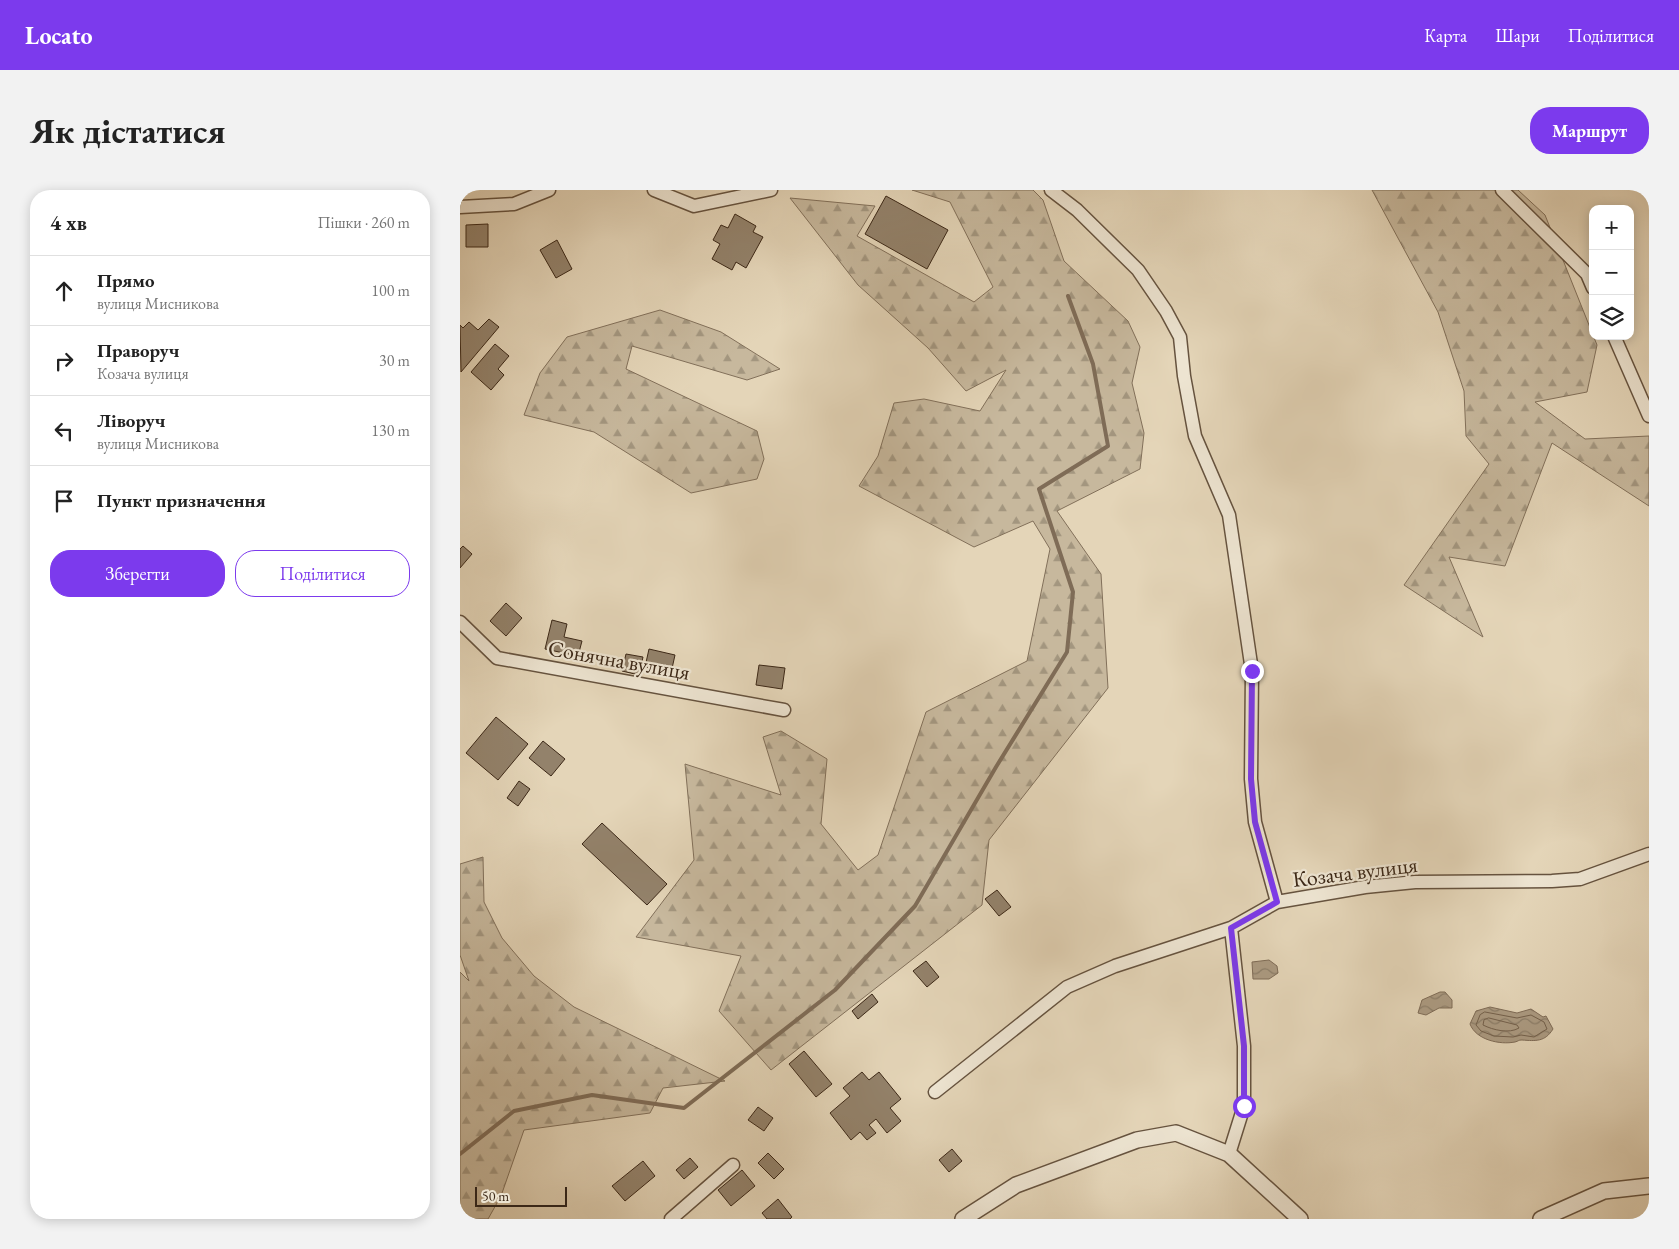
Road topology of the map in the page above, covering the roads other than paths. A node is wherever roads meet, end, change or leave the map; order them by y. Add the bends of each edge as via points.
1 (549, 190) edge
2 (654, 190) edge
3 (771, 190) edge
4 (1051, 190) edge
5 (1502, 190) edge
6 (460, 207) edge
7 (1589, 279) edge
8 (1616, 340) edge
9 (1649, 416) edge
10 (460, 622) edge
11 (784, 710) dead end
12 (1649, 854) edge
13 (1277, 902) junction
14 (1231, 928) junction
15 (935, 1092) dead end
16 (1229, 1154) junction
17 (733, 1165) dead end
18 (1649, 1186) edge
19 (672, 1219) edge
20 (963, 1219) edge
21 (1300, 1219) edge
22 (1541, 1219) edge

1 - 6 street via 514,204
2 - 3 street via 694,206
4 - 13 street via 1078,210 1138,270 1180,337 1195,436 1229,515 1252,671 1251,779 1255,822
5 - 7 street
8 - 9 street
10 - 11 street, Сонячна вулиця via 497,658
12 - 13 street, Козача вулиця via 1580,879 1415,882
13 - 14 street, Козача вулиця
14 - 15 street, Козача вулиця via 1115,966 1067,987
14 - 16 street via 1244,1046 1244,1106
16 - 20 street via 1176,1134 1137,1140 1016,1185
16 - 21 street
17 - 19 street
18 - 22 street via 1604,1191

